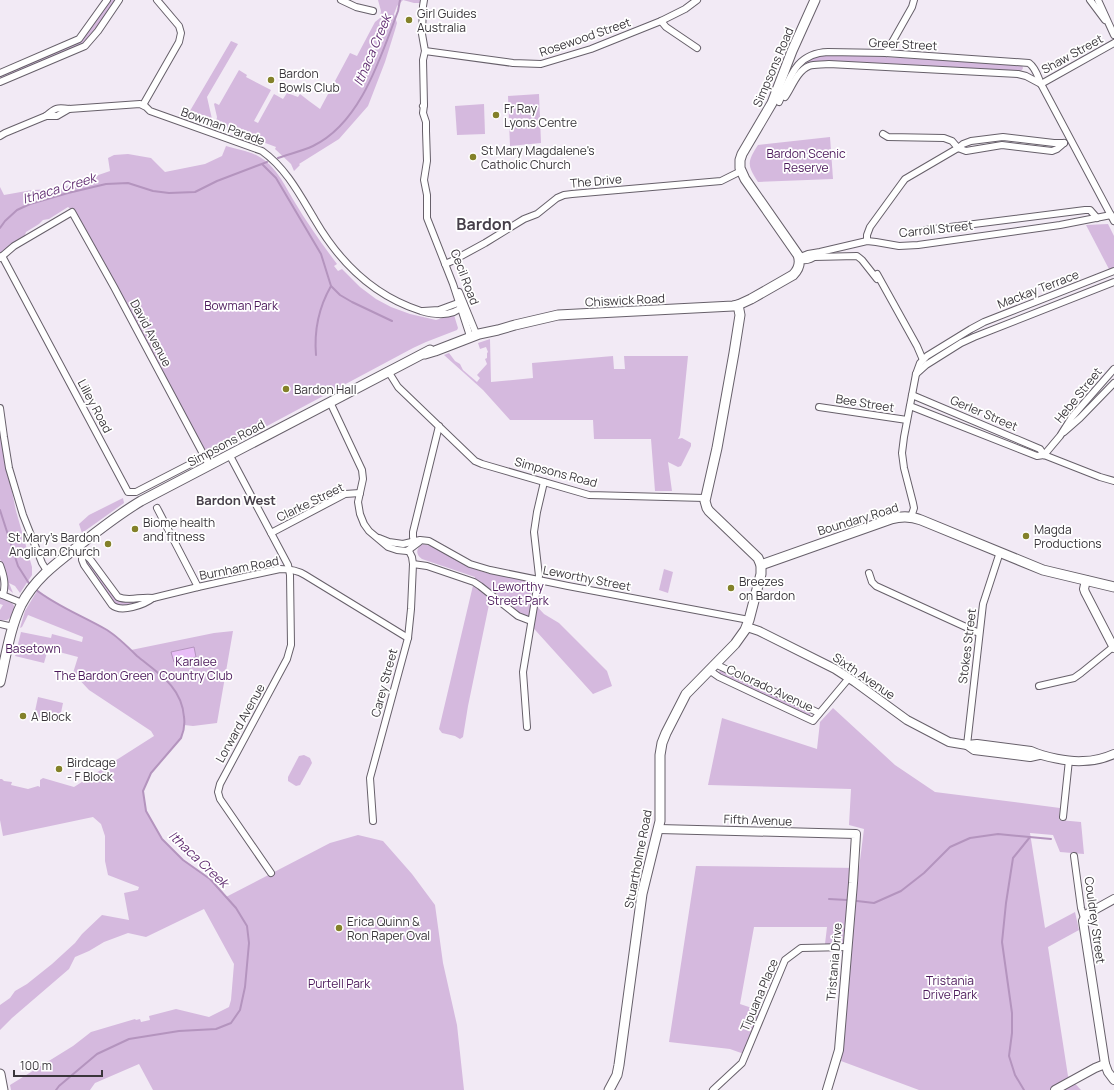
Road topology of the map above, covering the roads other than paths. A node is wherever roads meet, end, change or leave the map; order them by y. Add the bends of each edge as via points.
1 (108, 0) edge
2 (119, 0) edge
3 (157, 0) edge
4 (341, 0) edge
5 (424, 0) edge
6 (697, 0) edge
7 (815, 0) edge
8 (914, 0) edge
9 (1090, 0) edge
10 (1098, 0) edge
11 (373, 11) dead end
12 (661, 21) junction
13 (1110, 28) junction
14 (1114, 35) edge
15 (1113, 45) edge
16 (698, 48) dead end
17 (424, 51) junction
18 (886, 54) junction
19 (0, 73) edge
20 (0, 82) edge
21 (1041, 84) junction
22 (776, 103) junction
23 (143, 105) junction
24 (883, 134) dead end
25 (2, 135) edge
26 (1071, 140) junction
27 (958, 148) junction
28 (741, 171) junction
29 (1111, 215) junction
30 (1096, 218) junction
31 (1006, 221) junction
32 (1114, 221) edge
33 (926, 230) dead end
34 (1007, 232) junction
35 (867, 241) junction
36 (820, 252) junction
37 (1, 257) edge
38 (814, 257) junction
39 (800, 259) junction
40 (447, 264) junction
41 (1114, 271) edge
42 (877, 274) dead end
43 (1114, 282) edge
44 (885, 288) junction
45 (738, 305) junction
46 (461, 306) junction
47 (971, 329) junction
48 (472, 334) junction
49 (974, 337) junction
50 (923, 360) junction
51 (1114, 368) edge
52 (388, 371) junction
53 (916, 374) junction
54 (1114, 383) edge
55 (912, 395) junction
56 (330, 402) junction
57 (910, 406) junction
58 (819, 407) dead end
59 (0, 408) edge
60 (907, 420) junction
61 (439, 426) junction
62 (1060, 436) junction
63 (229, 454) junction
64 (1044, 455) junction
65 (206, 461) junction
66 (1113, 481) edge
67 (544, 482) junction
68 (360, 493) junction
69 (706, 498) junction
70 (157, 508) dead end
71 (911, 517) junction
72 (271, 533) junction
73 (379, 538) junction
74 (426, 540) junction
75 (414, 542) junction
76 (79, 550) junction
77 (409, 551) junction
78 (1000, 552) junction
79 (413, 564) junction
80 (761, 564) junction
81 (0, 565) edge
82 (289, 569) junction
83 (47, 571) junction
84 (869, 573) dead end
85 (539, 580) junction
86 (1086, 580) junction
87 (198, 587) junction
88 (1114, 587) edge
89 (2, 595) edge
90 (153, 598) junction
91 (22, 603) junction
92 (531, 620) junction
93 (0, 624) edge
94 (748, 624) junction
95 (13, 627) junction
96 (980, 633) junction
97 (408, 638) junction
98 (1114, 647) edge
99 (712, 667) junction
100 (848, 678) junction
101 (0, 682) edge
102 (1040, 686) dead end
103 (819, 713) junction
104 (527, 727) dead end
105 (967, 745) junction
106 (1114, 754) edge
107 (1069, 760) junction
108 (1063, 817) dead end
109 (373, 821) dead end
110 (659, 829) junction
111 (856, 834) joint
112 (1074, 856) dead end
113 (271, 873) dead end
114 (1114, 899) edge
115 (1084, 918) junction
116 (847, 947) junction
117 (1105, 1064) junction
118 (0, 1074) edge
119 (1114, 1080) edge
120 (3, 1090) edge
121 (609, 1090) edge
122 (713, 1090) edge
123 (826, 1090) edge
124 (1055, 1090) edge

1 - 19 street via 79,39
2 - 20 street via 85,46
3 - 23 street via 179,26 180,38
4 - 11 street
5 - 17 street, Cecil Road
6 - 12 street, Rosewood Street
7 - 22 main road, Simpsons Road via 792,51
8 - 18 street
9 - 13 street
10 - 13 street
12 - 16 street
12 - 17 street, Rosewood Street via 591,49 541,64 513,63
13 - 14 street
15 - 21 street, Shaw Street
17 - 40 street, Cecil Road via 422,115 426,131 427,161 424,180 427,218
18 - 21 street, Greer Street via 1026,63 1032,65
18 - 22 street, Greer Street via 815,53 794,68
21 - 22 street, Greer Street via 1018,74 828,64 809,66 802,71 787,94
21 - 26 street, Greer Street
22 - 28 main road, Simpsons Road via 742,154
23 - 25 street, Bowman Parade via 58,108
23 - 46 street, Bowman Parade via 150,111 267,154 286,173 343,260 371,286 395,301 438,315 449,313
24 - 27 street via 888,137 944,138 952,141
26 - 27 street via 1054,143 1002,137 971,141
26 - 29 street, Greer Street
27 - 35 street via 902,183 871,226
28 - 39 main road
28 - 40 street, The Drive via 721,181 564,195 537,214
29 - 30 street, Carroll Street
29 - 32 street, Greer Street
30 - 31 street, Carroll Street via 1090,210 1085,210
30 - 34 street, Carroll Street
31 - 33 street, Carroll Street
31 - 34 street
34 - 35 street, Carroll Street via 908,246
35 - 36 street, Carroll Street
36 - 38 street, Carroll Street
36 - 39 street, Carroll Street via 802,256
37 - 65 street, Lilley Road via 128,492 136,492
37 - 65 street, David Avenue via 14,246 72,212
38 - 39 street
38 - 44 street via 858,257
39 - 45 main road via 798,269 792,276
40 - 46 street, Cecil Road
41 - 47 street, Mackay Terrace
42 - 44 street
43 - 49 street, Mackay Terrace
44 - 50 street
45 - 48 main road, Chiswick Road via 558,315
45 - 69 main road via 740,315 734,353
46 - 48 street, Cecil Road
47 - 49 street
47 - 50 street, Mackay Terrace
48 - 52 main road, Chiswick Road via 434,347
49 - 53 street, Mackay Terrace via 926,365
50 - 53 street, Mackay Terrace
51 - 62 street, Hebe Street via 1072,417
52 - 56 main road, Simpsons Road
52 - 61 street, Simpsons Road via 398,387
53 - 55 street, Mackay Terrace
54 - 62 street, Hebe Street
55 - 57 street, Mackay Terrace
55 - 64 street, Gerler Street via 1040,449
56 - 63 main road, Simpsons Road
56 - 68 street via 362,470
57 - 60 street, Mackay Terrace
57 - 64 street, Gerler Street via 1037,456
58 - 60 street, Bee Street
59 - 83 street via 9,468 23,515
60 - 71 street, Mackay Terrace via 902,456 914,508
61 - 67 street, Simpsons Road via 478,462
61 - 75 street via 413,533
62 - 64 street, Hebe Street
63 - 65 main road, Simpsons Road
63 - 72 street
64 - 66 street, Gerler Street
65 - 76 main road, Simpsons Road via 108,523
67 - 69 street, Simpsons Road via 592,495
67 - 85 street via 534,532
68 - 72 street, Clarke Street via 345,494
68 - 73 street via 358,503 362,519 366,528
69 - 80 main road via 707,508 754,553
70 - 87 street
71 - 78 main road, Boundary Road
71 - 80 main road, Boundary Road via 891,519
72 - 82 street
73 - 75 street via 402,544
73 - 77 street via 392,549
74 - 75 street
74 - 77 street
74 - 85 street, Leworthy Street via 470,564
75 - 77 street
76 - 83 main road, Simpsons Road
76 - 90 street, Burnham Road via 90,559 118,597
76 - 90 street, Burnham Road via 84,565 114,607 119,609 148,603
77 - 79 street, Carey Street
78 - 86 main road, Boundary Road via 1044,570
78 - 96 street, Stokes Street via 984,600
79 - 92 street via 427,566 474,582 518,616
79 - 97 street, Carey Street
80 - 94 main road, Stuartholme Road via 759,583
81 - 89 street via 5,580
82 - 87 street, Burnham Road
82 - 97 street, Burnham Road via 305,574
82 - 113 street, Lorward Avenue via 290,652 218,792 220,799
83 - 91 main road, Simpsons Road via 35,583
84 - 96 street via 876,586
85 - 92 street
85 - 94 street, Leworthy Street
86 - 88 main road, Boundary Road
86 - 98 street via 1085,592
87 - 90 street, Burnham Road
89 - 91 street
91 - 95 main road, Simpsons Road
92 - 104 street via 523,672
93 - 95 street
94 - 99 main road, Stuartholme Road via 739,639
94 - 100 street, Sixth Avenue via 835,668
95 - 101 main road, Simpsons Road
96 - 105 street, Stokes Street
97 - 109 street, Carey Street via 370,778
98 - 102 street via 1074,678
99 - 103 street, Colorado Avenue
99 - 103 street, Colorado Avenue via 719,677 813,721
99 - 110 main road, Stuartholme Road via 686,694 664,738 660,755
100 - 103 street, Colorado Avenue
100 - 105 street, Sixth Avenue via 915,725 949,742
105 - 107 street, Sixth Avenue via 1031,751
106 - 107 street, Sixth Avenue via 1088,761
107 - 108 street
110 - 111 street, Fifth Avenue
110 - 121 main road, Stuartholme Road via 642,894 618,1070
111 - 116 street, Tristania Drive
112 - 115 street, Couldrey Street
114 - 115 street
115 - 117 street, Couldrey Street
116 - 122 street, Tipuana Place via 801,948 785,960 742,1063
116 - 123 street, Tristania Drive via 839,1050
117 - 119 street, Couldrey Street
117 - 124 street
118 - 120 main road

